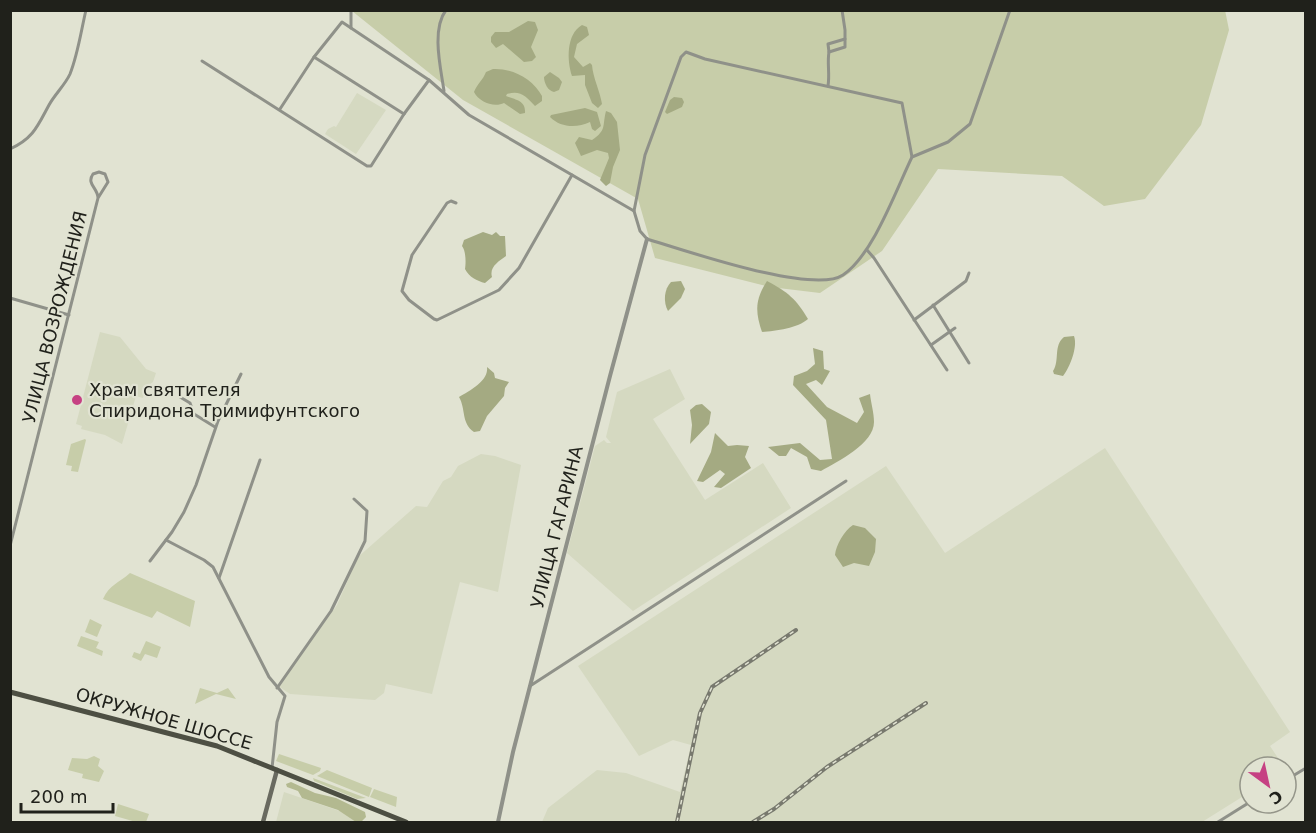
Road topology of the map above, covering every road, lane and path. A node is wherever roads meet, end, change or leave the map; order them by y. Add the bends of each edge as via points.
1 (86, 10) edge
2 (351, 10) edge
3 (446, 10) edge
4 (842, 10) edge
5 (1010, 10) edge
6 (351, 28) junction
7 (845, 39) junction
8 (829, 52) junction
9 (314, 57) junction
10 (202, 61) dead end
11 (429, 80) junction
12 (828, 86) junction
13 (445, 92) junction
14 (279, 109) junction
15 (404, 114) junction
16 (10, 149) edge
17 (912, 157) junction
18 (572, 175) junction
19 (98, 198) junction
20 (456, 204) dead end
21 (634, 211) junction
22 (647, 239) junction
23 (867, 250) junction
24 (969, 273) dead end
25 (10, 298) edge
26 (933, 305) junction
27 (69, 315) junction
28 (914, 320) junction
29 (955, 328) dead end
30 (950, 332) junction
31 (931, 345) junction
32 (969, 363) dead end
33 (947, 370) dead end
34 (241, 374) dead end
35 (180, 397) dead end
36 (215, 427) junction
37 (260, 460) dead end
38 (846, 481) dead end
39 (354, 499) dead end
40 (166, 540) junction
41 (10, 546) edge
42 (150, 561) dead end
43 (219, 578) junction
44 (530, 686) junction
45 (278, 688) junction
46 (10, 692) edge
47 (274, 769) junction
48 (1238, 810) edge
49 (394, 820) edge
50 (263, 822) edge
51 (406, 822) edge
52 (498, 822) edge
53 (1218, 822) edge

1 - 16 street via 70,73 34,132
2 - 6 street
3 - 13 street via 440,22 438,52
4 - 7 street
5 - 17 street via 970,124 948,142
6 - 9 street via 342,22
6 - 11 street
7 - 8 street via 845,47
7 - 8 street via 828,44
8 - 12 street
9 - 14 street
9 - 15 street
10 - 14 street
11 - 13 street
11 - 15 street
12 - 17 street via 902,103
12 - 21 street via 686,52 654,127
13 - 18 street via 470,115
14 - 15 street via 367,166 371,166
17 - 23 street
18 - 20 street via 509,281 499,290 437,320 409,300 402,291 403,283 412,255 447,203
18 - 21 street
19 - 19 street, УЛИЦА ВОЗРОЖДЕНИЯ via 108,182 105,174 99,172 90,180
19 - 27 street, УЛИЦА ВОЗРОЖДЕНИЯ
21 - 22 street
22 - 23 street via 768,273 808,280 835,280
22 - 44 street, УЛИЦА ГАГАРИНА
23 - 28 street
24 - 26 street via 966,282
25 - 27 street
26 - 28 street
26 - 30 street
27 - 41 street, УЛИЦА ВОЗРОЖДЕНИЯ
28 - 31 street
29 - 30 street
30 - 31 street
30 - 32 street
31 - 33 street
34 - 36 street
35 - 36 street via 190,403 194,414
36 - 40 street via 196,485
37 - 43 street
38 - 44 street
39 - 45 street via 367,511 366,541 331,611
40 - 42 street
40 - 43 street via 210,563
43 - 45 street
44 - 52 street, УЛИЦА ГАГАРИНА
45 - 47 street via 285,696 276,726
46 - 47 main road, ОКРУЖНОЕ ШОССЕ via 208,744
47 - 49 main road, ОКРУЖНОЕ ШОССЕ
47 - 50 main road
48 - 53 street
49 - 51 main road, ОКРУЖНОЕ ШОССЕ

